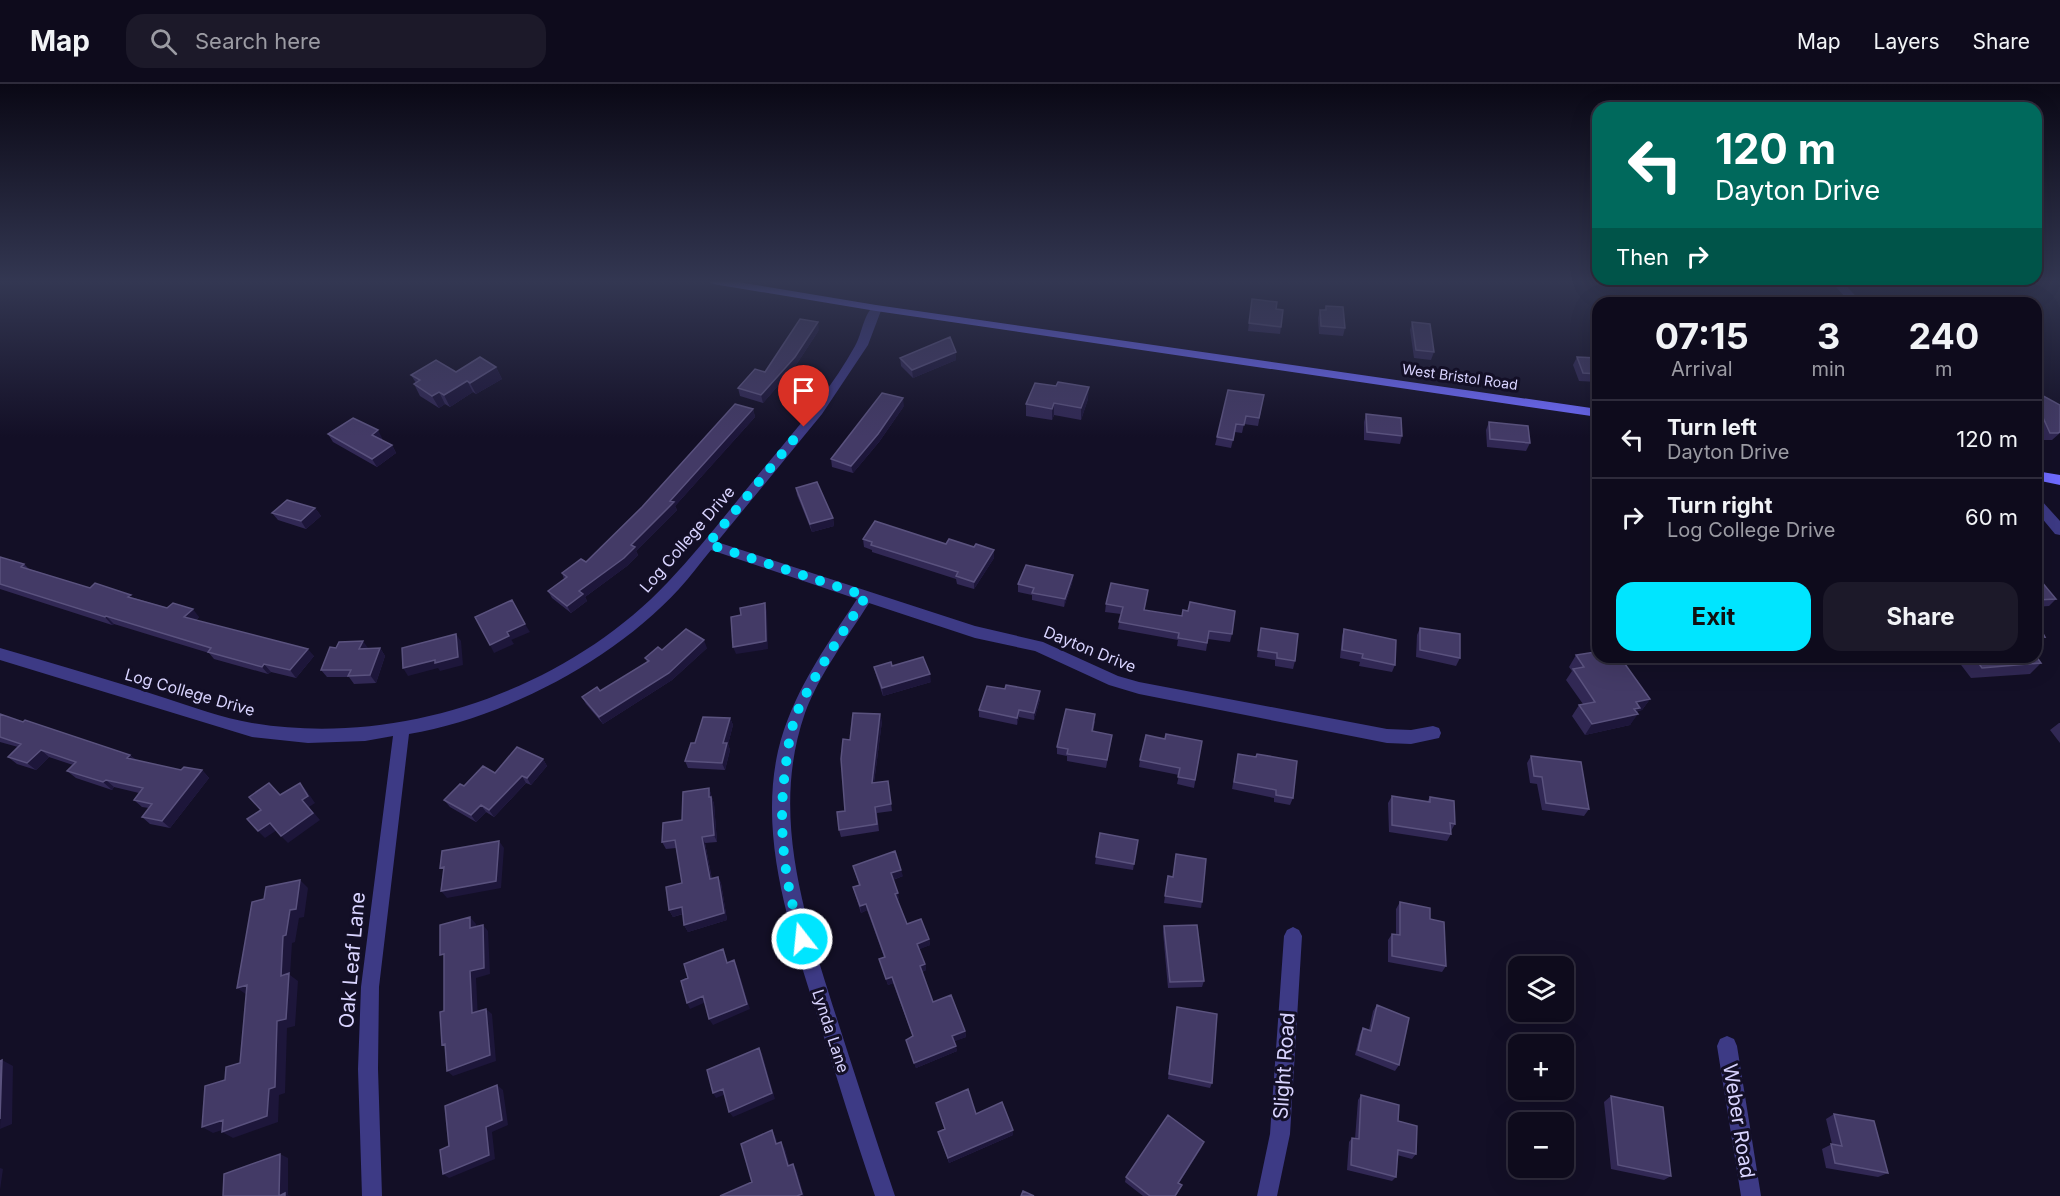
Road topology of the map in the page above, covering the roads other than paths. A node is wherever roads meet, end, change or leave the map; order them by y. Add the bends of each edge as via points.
1 (867, 333) edge
2 (1049, 333) edge
3 (1592, 411) edge
4 (2042, 477) edge
5 (2060, 480) edge
6 (2042, 510) edge
7 (2060, 530) edge
8 (708, 544) junction
9 (866, 596) junction
10 (0, 654) edge
11 (402, 728) junction
12 (1433, 733) dead end
13 (1293, 936) dead end
14 (1727, 1046) dead end
15 (372, 1196) edge
16 (885, 1196) edge
17 (1267, 1196) edge
18 (1751, 1196) edge

1 - 8 street, Log College Drive via 818,411
2 - 3 main road, West Bristol Road
4 - 5 main road
6 - 7 street
8 - 9 street, Dayton Drive
8 - 11 street, Log College Drive via 655,604 594,653 537,684 476,709
9 - 12 street, Dayton Drive via 975,632 1038,646 1104,677 1139,688 1387,736
9 - 16 street, Lynda Lane via 797,713 782,786 781,825 795,916
10 - 11 street, Log College Drive via 252,730 330,735
11 - 15 street, Oak Leaf Lane via 370,987
13 - 17 street, Slight Road via 1280,1134
14 - 18 street, Weber Road

